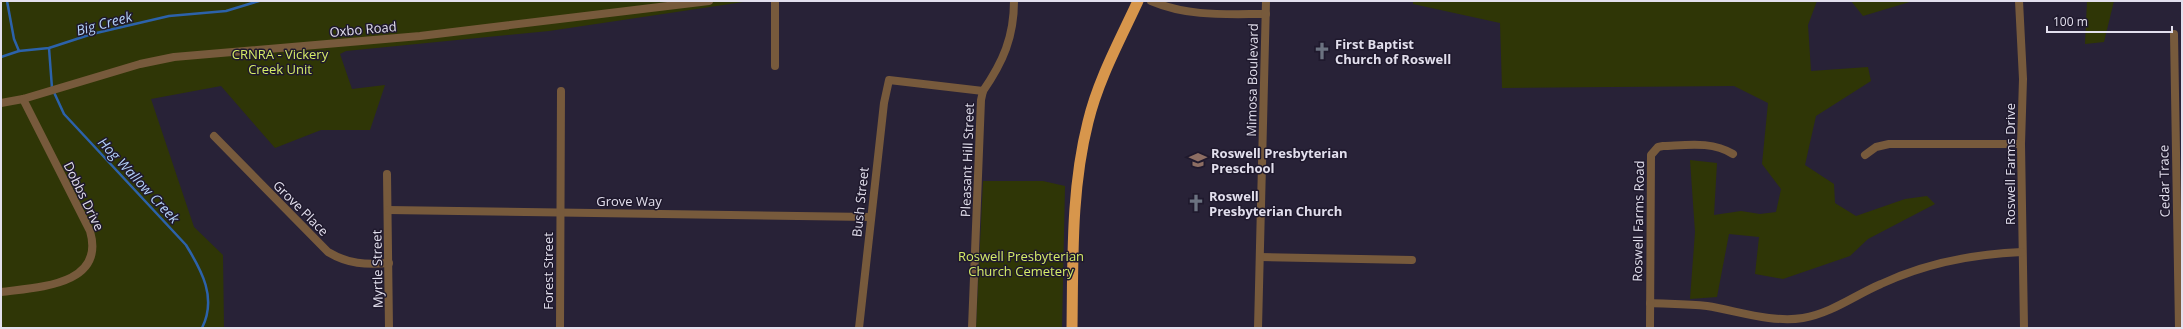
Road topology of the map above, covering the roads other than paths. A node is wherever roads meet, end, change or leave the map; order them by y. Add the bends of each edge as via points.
1 (708, 1) edge
2 (775, 1) edge
3 (1014, 1) edge
4 (1138, 1) edge
5 (1151, 1) edge
6 (1266, 1) edge
7 (2019, 1) edge
8 (1266, 14) junction
9 (2174, 34) dead end
10 (776, 66) dead end
11 (561, 91) dead end
12 (983, 91) junction
13 (23, 99) junction
14 (1, 103) edge
15 (214, 136) dead end
16 (2020, 144) junction
17 (1733, 154) dead end
18 (1864, 155) dead end
19 (387, 174) dead end
20 (388, 210) junction
21 (560, 214) junction
22 (870, 217) junction
23 (2022, 252) junction
24 (1260, 257) junction
25 (1412, 260) dead end
26 (389, 263) junction
27 (1, 292) edge
28 (1650, 303) junction
29 (389, 328) edge
30 (560, 328) edge
31 (859, 328) edge
32 (972, 328) edge
33 (1072, 328) edge
34 (1258, 328) edge
35 (1650, 328) edge
36 (2024, 328) edge
37 (2178, 328) edge

1 - 13 street, Oxbo Road via 420,36 174,58 140,64
2 - 10 street
3 - 12 street, Pleasant Hill Street via 1014,19 1009,45
4 - 33 highway via 1098,90 1081,154 1075,205
5 - 8 street via 1178,11 1207,14
6 - 8 street, Mimosa Boulevard
7 - 16 street, Roswell Farms Drive via 2022,79
8 - 24 street, Mimosa Boulevard
9 - 37 street, Cedar Trace
11 - 21 street, Forest Street
12 - 22 street, Bush Street via 889,80 885,94
12 - 32 street, Pleasant Hill Street
13 - 14 street, Oxbo Road
13 - 27 street, Dobbs Drive via 90,231 93,247 88,263 78,274 66,281
15 - 26 street, Grove Place via 328,252 355,264
16 - 18 street via 1889,144 1876,147
16 - 23 street, Roswell Farms Drive
17 - 28 street, Roswell Farms Road via 1722,147 1710,145 1663,146 1658,147 1651,155
19 - 20 street, Myrtle Street
20 - 21 street, Grove Way
20 - 26 street, Myrtle Street
21 - 22 street, Grove Way
21 - 30 street, Forest Street
22 - 31 street, Bush Street
23 - 28 street via 1972,256 1924,267 1880,284 1826,312 1802,318 1778,319 1707,306
23 - 36 street, Roswell Farms Drive
24 - 25 street
24 - 34 street, Mimosa Boulevard
26 - 29 street, Myrtle Street
28 - 35 street, Roswell Farms Road

